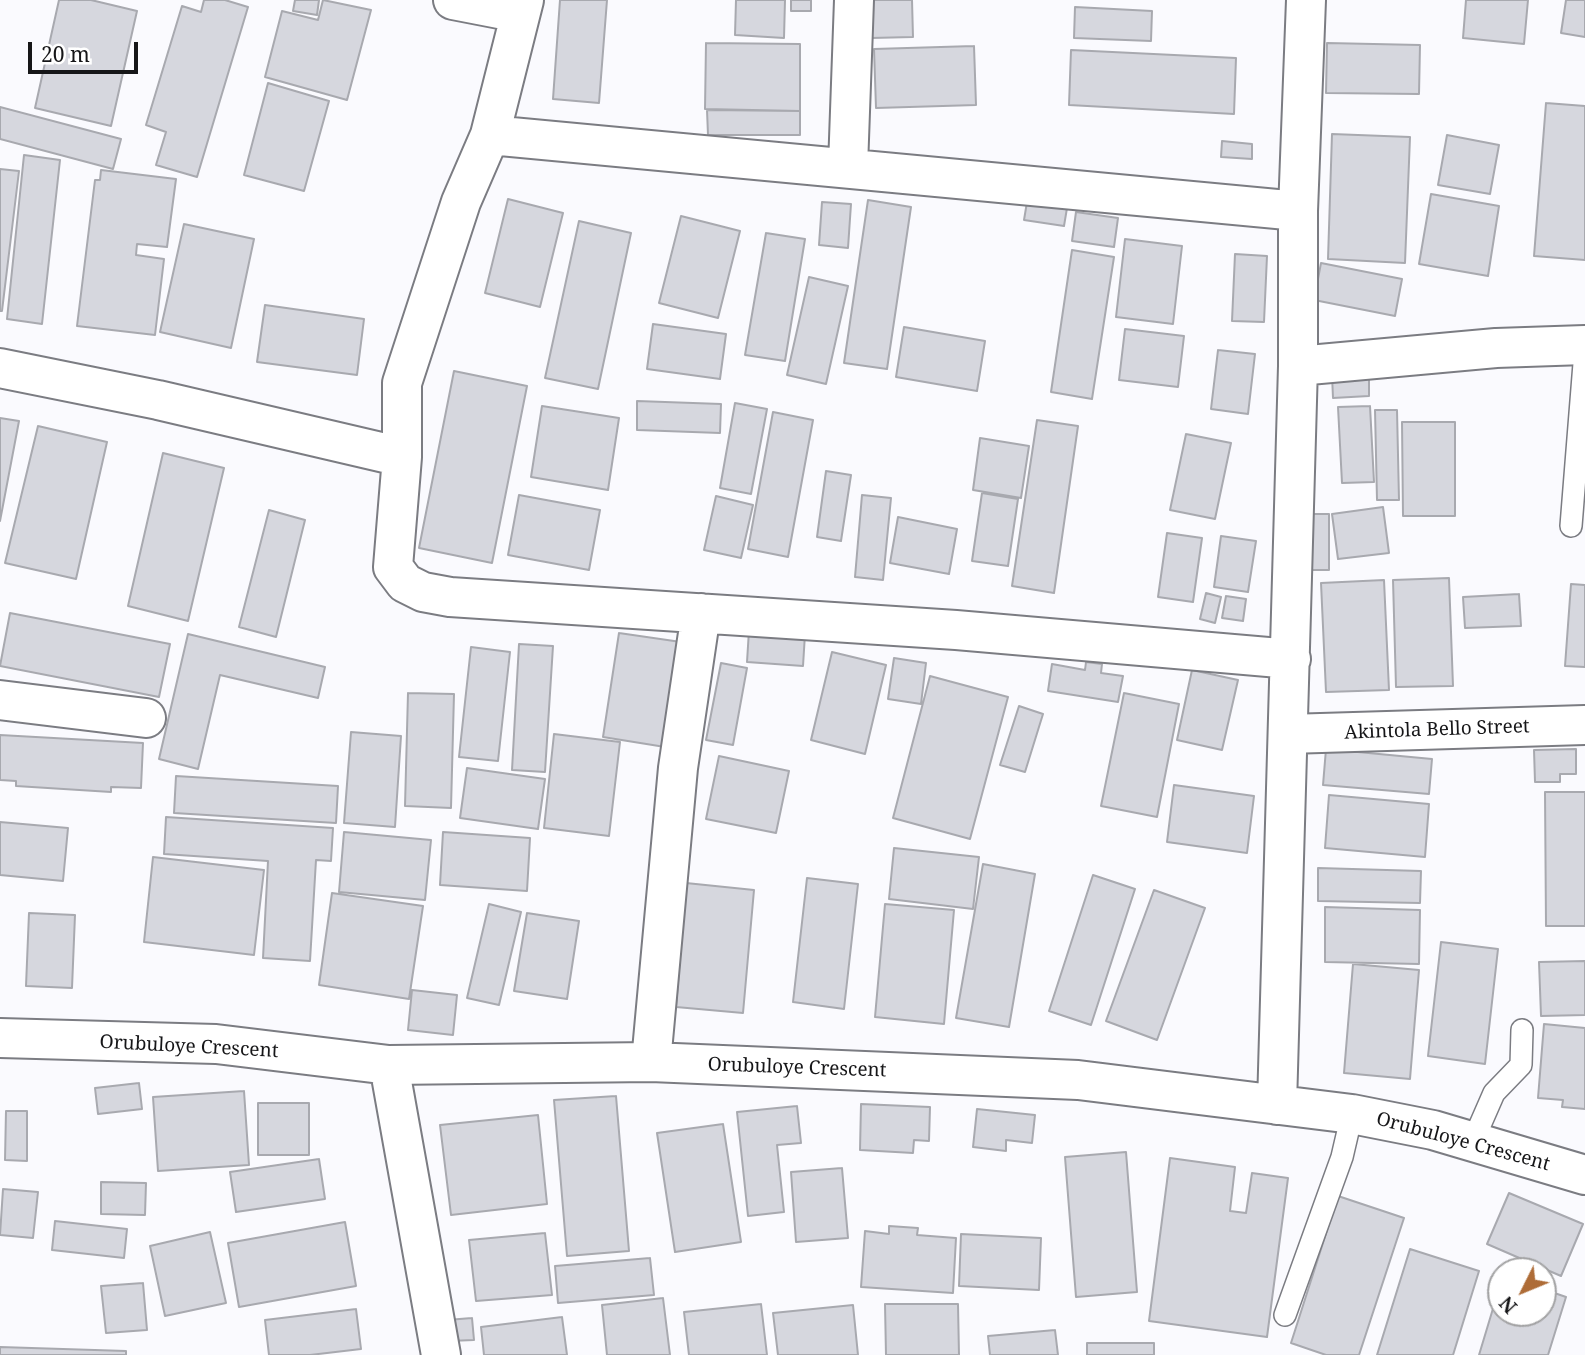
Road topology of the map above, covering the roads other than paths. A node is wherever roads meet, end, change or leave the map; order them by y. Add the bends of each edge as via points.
1 (453, 0) edge
2 (854, 0) edge
3 (1306, 0) edge
4 (522, 7) edge
5 (490, 135) junction
6 (848, 167) junction
7 (1298, 211) junction
8 (1585, 348) edge
9 (1298, 366) junction
10 (0, 368) edge
11 (402, 457) junction
12 (1571, 526) dead end
13 (701, 613) junction
14 (1291, 659) junction
15 (0, 700) edge
16 (146, 718) dead end
17 (1585, 725) edge
18 (1288, 734) junction
19 (1522, 1030) dead end
20 (0, 1038) edge
21 (651, 1062) junction
22 (389, 1065) junction
23 (1277, 1105) junction
24 (1352, 1114) junction
25 (1473, 1141) junction
26 (1585, 1175) edge
27 (1285, 1315) dead end
28 (441, 1355) edge

1 - 4 street
2 - 6 street
3 - 7 street
4 - 5 street
5 - 6 street
5 - 11 street via 461,202 402,383
6 - 7 street
7 - 9 street
8 - 9 street via 1496,348
8 - 12 lane
9 - 14 street
10 - 11 street
11 - 13 street via 393,566 405,583 450,597
13 - 14 street
13 - 21 street via 678,768
14 - 18 street
15 - 16 street
17 - 18 street, Akintola Bello Street
18 - 23 street
19 - 25 lane via 1521,1065 1494,1093
20 - 22 street, Orubuloye Crescent via 216,1044
21 - 22 street, Orubuloye Crescent
21 - 23 street, Orubuloye Crescent via 1078,1080
22 - 28 street
23 - 24 street, Orubuloye Crescent
24 - 25 street, Orubuloye Crescent
24 - 27 lane via 1342,1157
25 - 26 street, Orubuloye Crescent

